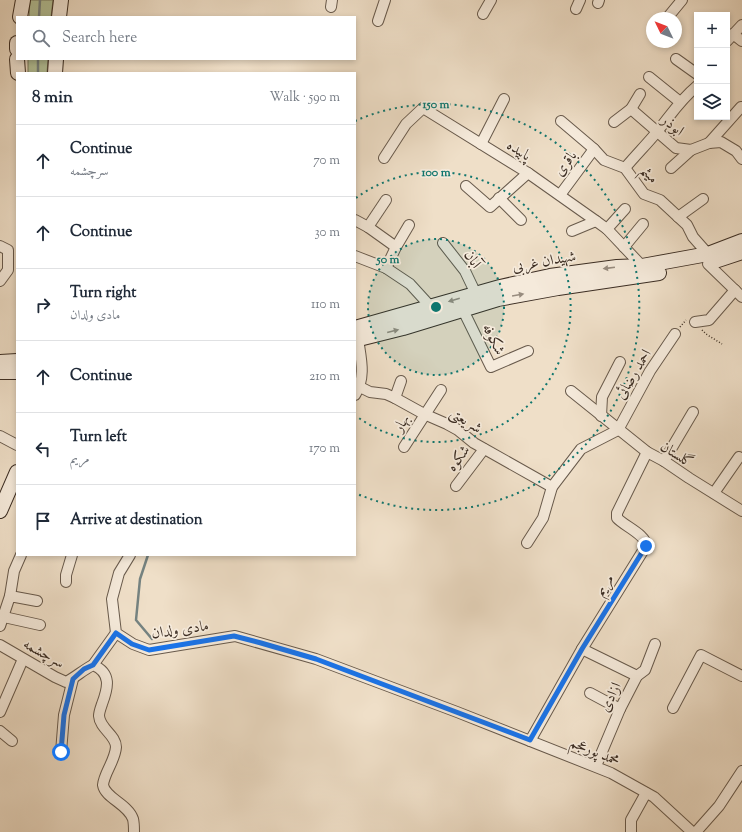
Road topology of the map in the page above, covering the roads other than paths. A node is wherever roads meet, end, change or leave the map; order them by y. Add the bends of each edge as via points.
1 (22, 0) edge
2 (61, 0) edge
3 (385, 0) edge
4 (491, 0) edge
5 (682, 0) edge
6 (672, 12) edge
7 (483, 14) dead end
8 (20, 16) edge
9 (59, 16) edge
10 (378, 21) dead end
11 (742, 25) edge
12 (730, 37) edge
13 (742, 41) edge
14 (676, 59) dead end
15 (17, 60) edge
16 (56, 60) edge
17 (18, 72) edge
18 (55, 72) edge
19 (694, 72) edge
20 (649, 77) dead end
21 (694, 89) edge
22 (640, 94) dead end
23 (504, 99) dead end
24 (680, 102) junction
25 (741, 106) edge
26 (631, 109) junction
27 (561, 122) dead end
28 (614, 122) dead end
29 (657, 132) junction
30 (481, 144) junction
31 (709, 144) junction
32 (594, 149) junction
33 (691, 150) junction
34 (384, 158) dead end
35 (742, 159) edge
36 (625, 168) junction
37 (671, 168) dead end
38 (528, 173) junction
39 (466, 186) dead end
40 (560, 195) junction
41 (499, 198) junction
42 (703, 199) dead end
43 (386, 200) dead end
44 (625, 209) dead end
45 (678, 217) junction
46 (521, 220) dead end
47 (356, 221) edge
48 (596, 221) junction
49 (642, 224) dead end
50 (409, 225) dead end
51 (368, 227) junction
52 (607, 229) junction
53 (572, 231) dead end
54 (742, 241) edge
55 (443, 243) dead end
56 (0, 246) edge
57 (396, 247) junction
58 (624, 247) junction
59 (742, 252) edge
60 (356, 256) edge
61 (708, 259) junction
62 (642, 266) junction
63 (386, 268) junction
64 (0, 281) edge
65 (476, 294) junction
66 (740, 294) edge
67 (431, 307) junction
68 (463, 310) junction
69 (695, 322) dead end
70 (675, 334) dead end
71 (356, 336) edge
72 (528, 351) dead end
73 (16, 361) edge
74 (0, 362) edge
75 (620, 362) dead end
76 (0, 372) edge
77 (16, 372) edge
78 (401, 381) dead end
79 (440, 390) dead end
80 (358, 391) edge
81 (571, 391) dead end
82 (396, 398) junction
83 (693, 412) dead end
84 (424, 414) junction
85 (601, 416) junction
86 (618, 430) junction
87 (0, 436) edge
88 (16, 444) edge
89 (404, 447) dead end
90 (484, 449) junction
91 (647, 452) junction
92 (739, 457) dead end
93 (664, 461) junction
94 (11, 486) edge
95 (456, 486) dead end
96 (552, 487) junction
97 (714, 494) junction
98 (0, 511) edge
99 (742, 511) edge
100 (527, 543) dead end
101 (21, 556) edge
102 (72, 556) edge
103 (129, 556) edge
104 (66, 582) dead end
105 (10, 596) junction
106 (37, 601) dead end
107 (2, 622) edge
108 (40, 625) dead end
109 (116, 633) junction
110 (655, 644) dead end
111 (0, 645) edge
112 (582, 649) junction
113 (23, 658) junction
114 (93, 665) junction
115 (637, 676) junction
116 (742, 676) edge
117 (73, 679) junction
118 (590, 693) dead end
119 (673, 708) dead end
120 (620, 709) junction
121 (0, 712) edge
122 (0, 731) edge
123 (12, 740) dead end
124 (530, 740) junction
125 (61, 752) dead end
126 (596, 766) junction
127 (742, 773) edge
128 (646, 793) junction
129 (134, 832) edge
130 (631, 832) edge
131 (692, 832) edge
132 (696, 832) edge

1 - 8 main road
2 - 9 main road
3 - 10 street
4 - 7 street
5 - 6 street
11 - 12 street
12 - 13 street
14 - 19 street
15 - 17 main road
16 - 18 main road
20 - 24 street
21 - 24 street
22 - 26 street
23 - 30 street
24 - 29 street
25 - 31 street
26 - 28 street
26 - 29 street, ابوذر
27 - 32 street, میثم
29 - 33 street, ابوذر via 676,148
29 - 36 street
30 - 34 street, پابیده via 423,108 406,124
30 - 38 street, پابیده
31 - 33 street, ابوذر
31 - 35 street, ابوذر via 721,142 736,151
32 - 36 street, میثم via 604,160
32 - 40 street, باقری
33 - 37 street
36 - 45 street, میثم via 644,194 660,200
38 - 40 street, پابیده
38 - 41 street
39 - 41 street via 490,207
40 - 48 street, پابیده
41 - 46 street
42 - 45 street
43 - 51 street
44 - 52 street
45 - 61 street, میثم via 687,225
47 - 51 street
48 - 52 street, پابیده
48 - 53 street
49 - 58 street
50 - 57 street
51 - 57 street
52 - 58 street, پابیده
54 - 61 main road, شهیدان غربی
55 - 65 street, آبان via 464,271
56 - 64 street via 8,250 8,270
57 - 63 street
58 - 62 street, پابیده
59 - 61 main road, شهیدان غربی
60 - 63 street
61 - 62 main road, شهیدان غربی
61 - 66 street, میثم
68 -> 61 main road, شهیدان غربی via 505,298
62 -> 65 main road, شهیدان غربی via 550,276
63 - 67 street via 410,284
65 -> 67 main road, شهیدان غربی
66 - 69 street via 709,320
67 - 71 main road, شهیدان غربی
71 -> 68 main road, شهیدان غربی via 403,328
68 - 72 street, شکوفه via 491,367
70 - 86 street, احمد رضائی via 650,372
71 - 80 street, شریعتی via 363,372
73 - 74 main road
75 - 85 street via 602,397
76 - 77 main road
78 - 82 street
79 - 84 street, بهار
80 - 82 street, شریعتی via 386,394
81 - 85 street, گلستان
82 - 84 street, شریعتی
83 - 93 street
84 - 89 street, بهار
84 - 90 street, شریعتی via 458,430
85 - 86 street, گلستان
86 - 91 street, گلستان
86 - 96 street via 581,449
87 - 88 street
90 - 95 street, شکوه
90 - 96 street, شریعتی
91 - 93 street, گلستان
91 - 112 street, مریم via 617,513 617,518 642,537 646,541 646,546
92 - 97 street
93 - 97 street, گلستان
94 - 98 main road
96 - 100 street via 543,518
97 - 99 street, گلستان
101 - 105 street via 14,571
102 - 104 street
103 - 109 street via 119,573 112,599
105 - 106 street
105 - 107 street
107 - 108 street
109 - 114 street
109 - 124 street, مادی ولدان via 132,644 149,650 234,636 316,659
110 - 115 street, ازادی via 645,670
111 - 113 street, سرچشمه
112 - 115 street
112 - 124 street, مریم
113 - 117 street, سرچشمه via 66,682
113 - 121 street
114 - 117 street, سرچشمه
114 - 129 street via 100,668 108,683 99,714 101,725 114,740 116,748 103,782 103,789 130,813 134,820
115 - 120 street, ازادی
116 - 119 street via 701,654
117 - 125 street, سرچشمه via 64,715
118 - 120 street
120 - 126 street, ازادی
122 - 123 street
124 - 126 street, محمد پورعجم
126 - 128 street, محمد پورعجم
127 - 132 street via 719,806
128 - 130 street via 631,820
128 - 131 street, محمد پورعجم via 654,797

